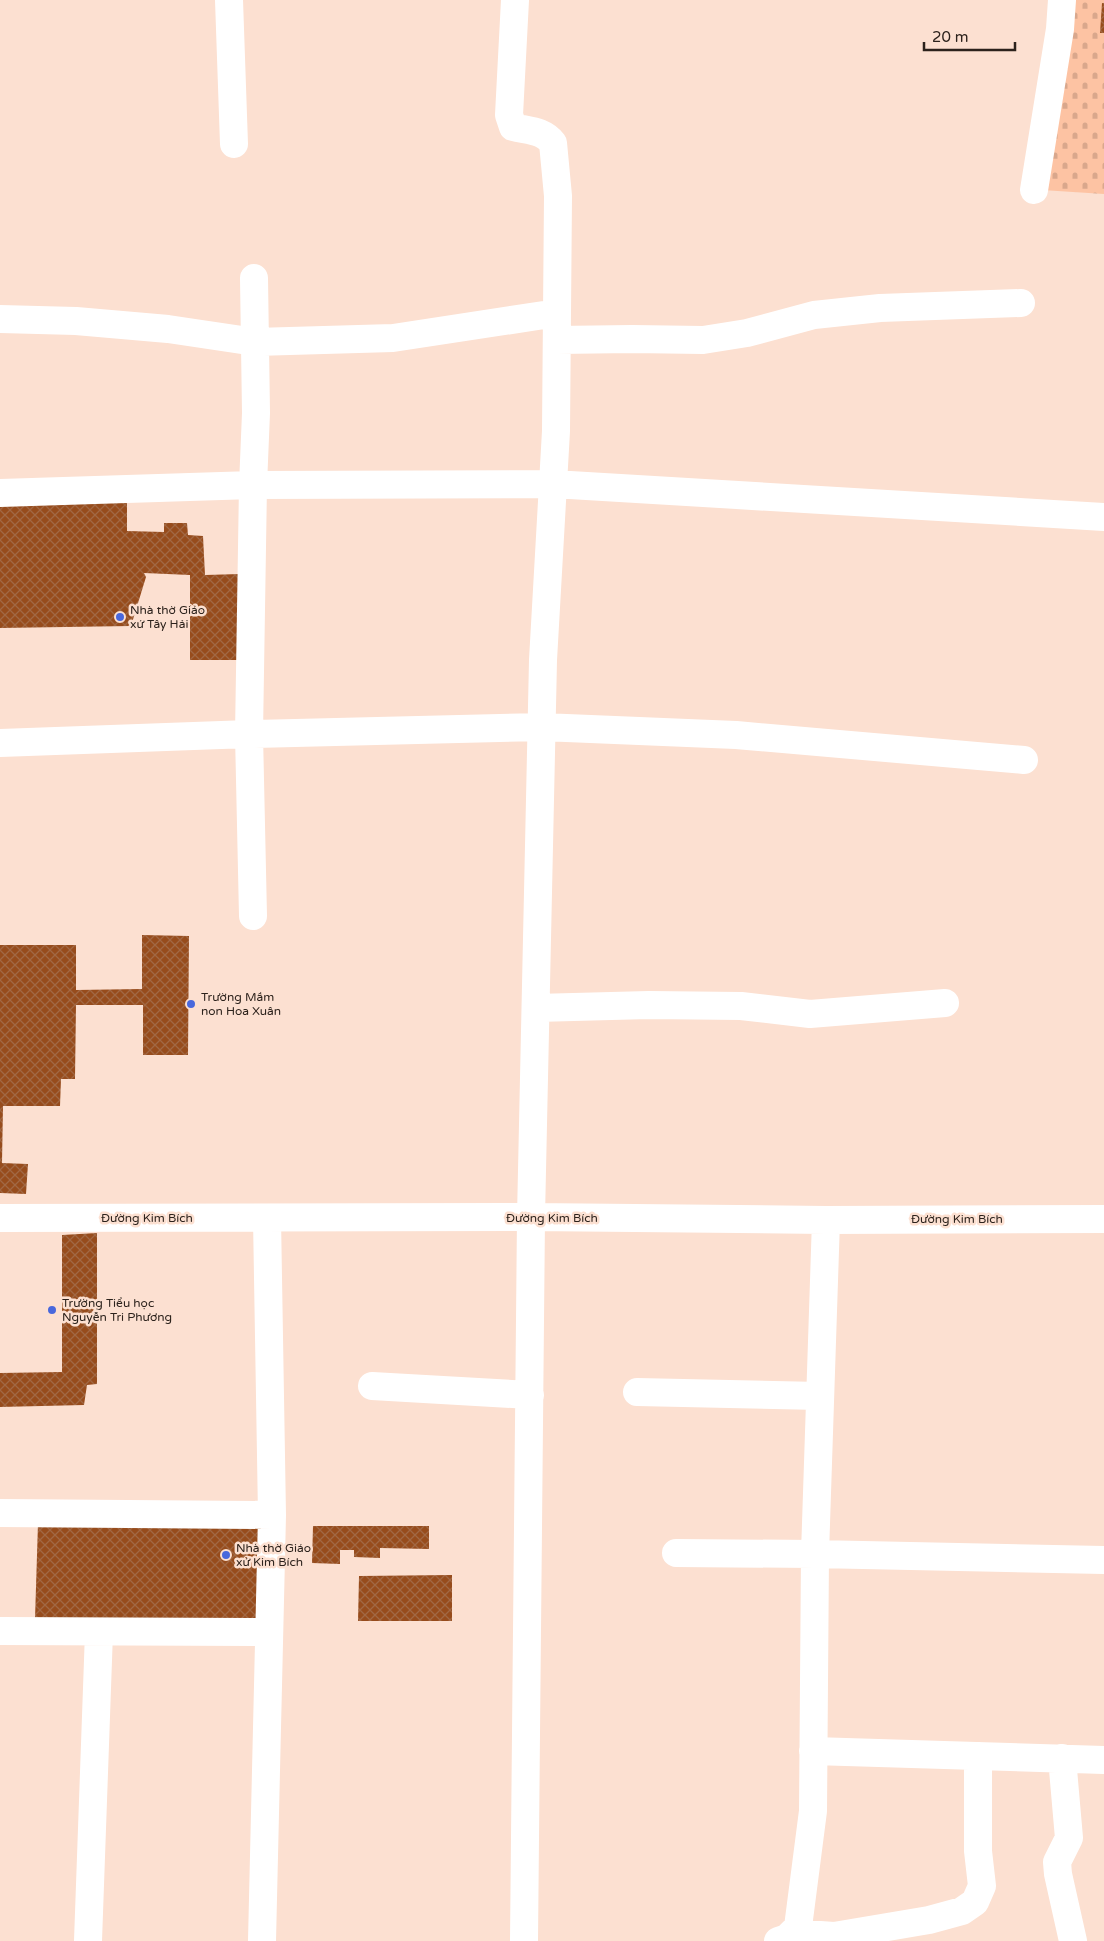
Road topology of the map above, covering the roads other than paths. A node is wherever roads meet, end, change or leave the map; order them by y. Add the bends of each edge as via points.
1 (224, 0) edge
2 (230, 0) edge
3 (515, 0) edge
4 (1062, 0) edge
5 (234, 144) dead end
6 (1034, 190) dead end
7 (254, 278) dead end
8 (1020, 303) dead end
9 (557, 313) junction
10 (0, 319) edge
11 (556, 340) junction
12 (254, 342) junction
13 (553, 484) junction
14 (252, 485) junction
15 (0, 493) edge
16 (1104, 517) edge
17 (542, 727) junction
18 (249, 734) junction
19 (0, 743) edge
20 (1024, 760) dead end
21 (253, 916) dead end
22 (945, 1003) dead end
23 (536, 1008) junction
24 (531, 1217) junction
25 (0, 1218) edge
26 (267, 1218) junction
27 (1104, 1219) edge
28 (826, 1220) junction
29 (372, 1386) dead end
30 (636, 1392) dead end
31 (530, 1396) junction
32 (820, 1396) junction
33 (0, 1513) edge
34 (272, 1514) junction
35 (676, 1553) dead end
36 (815, 1554) junction
37 (1104, 1560) edge
38 (0, 1631) edge
39 (99, 1632) junction
40 (269, 1632) junction
41 (813, 1751) junction
42 (978, 1756) junction
43 (1062, 1758) junction
44 (1104, 1760) edge
45 (785, 1937) edge
46 (88, 1941) edge
47 (262, 1941) edge
48 (524, 1941) edge
49 (1073, 1941) edge

1 - 2 street
2 - 5 street
3 - 9 street via 508,115 513,127 540,132 554,143 558,196
4 - 6 street
7 - 12 street
8 - 11 street via 880,308 814,315 747,333 703,340
9 - 11 street
9 - 12 street via 393,338
10 - 12 street via 76,321 168,329
11 - 13 street
12 - 14 street via 256,413
13 - 14 street
13 - 16 street
13 - 17 street
14 - 15 street
14 - 18 street
17 - 18 street
17 - 20 street via 736,734
17 - 23 street
18 - 19 street
18 - 21 street
22 - 23 street via 810,1014 740,1006 649,1004
23 - 24 street
24 - 26 street, Đường Kim Bích
24 - 28 street, Đường Kim Bích
24 - 31 street
25 - 26 street, Đường Kim Bích
26 - 34 street
27 - 28 street, Đường Kim Bích
28 - 32 street
29 - 31 street
30 - 32 street
31 - 48 street
32 - 36 street
33 - 34 street
34 - 40 street
35 - 36 street
36 - 37 street
36 - 41 street
38 - 39 street
39 - 40 street
39 - 46 street
40 - 47 street
41 - 42 street
41 - 45 street via 813,1811 798,1927
42 - 43 street
42 - 45 street via 978,1851 982,1886 976,1902 962,1911 937,1918 834,1936
43 - 44 street
43 - 49 street via 1069,1838 1057,1862

